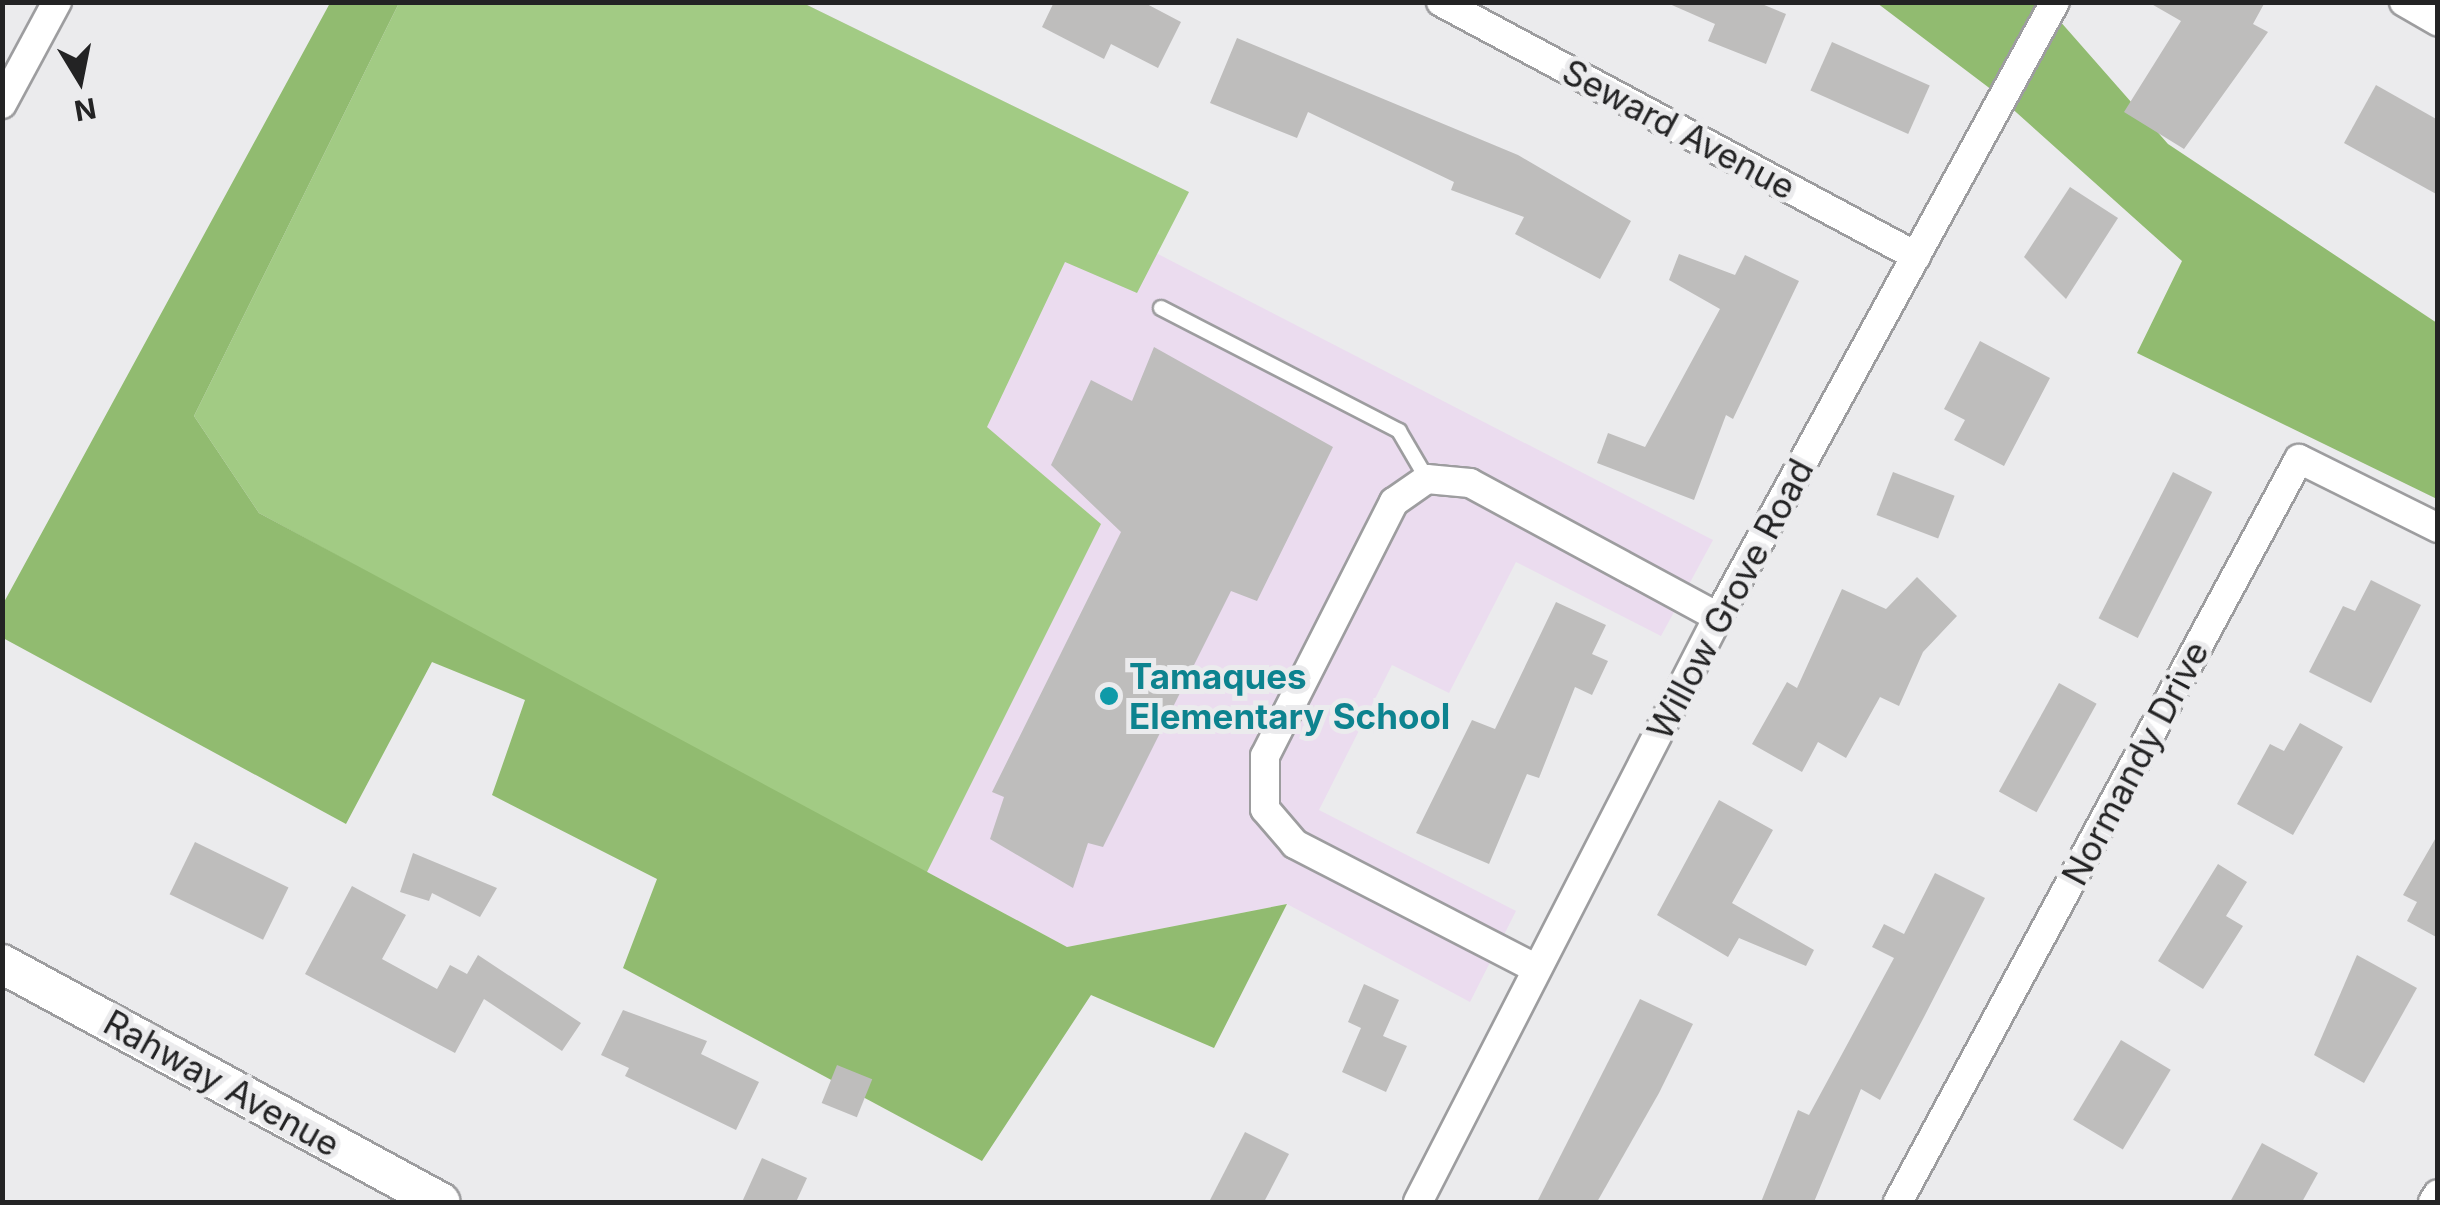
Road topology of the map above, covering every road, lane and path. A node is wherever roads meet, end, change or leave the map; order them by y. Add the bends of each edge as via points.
1 (57, 2) edge
2 (1441, 2) edge
3 (2055, 2) edge
4 (2404, 2) edge
5 (2438, 22) edge
6 (2, 104) edge
7 (1916, 256) junction
8 (1161, 308) dead end
9 (1426, 480) junction
10 (2438, 528) edge
11 (1718, 617) junction
12 (2, 964) edge
13 (1534, 968) junction
14 (2438, 1194) edge
15 (441, 1202) edge
16 (1418, 1202) edge
17 (1898, 1202) edge
18 (2433, 1202) edge

1 - 6 street
2 - 7 street, Seward Avenue
3 - 7 street, Willow Grove Road
4 - 5 street
7 - 11 street, Willow Grove Road
8 - 9 lane via 1399,431
9 - 11 street via 1470,483
9 - 13 street via 1394,502 1266,756 1266,809 1276,831
10 - 17 street, Normandy Drive via 2299,459
11 - 13 street, Willow Grove Road
12 - 15 street, Rahway Avenue
13 - 16 street, Willow Grove Road
14 - 18 street

